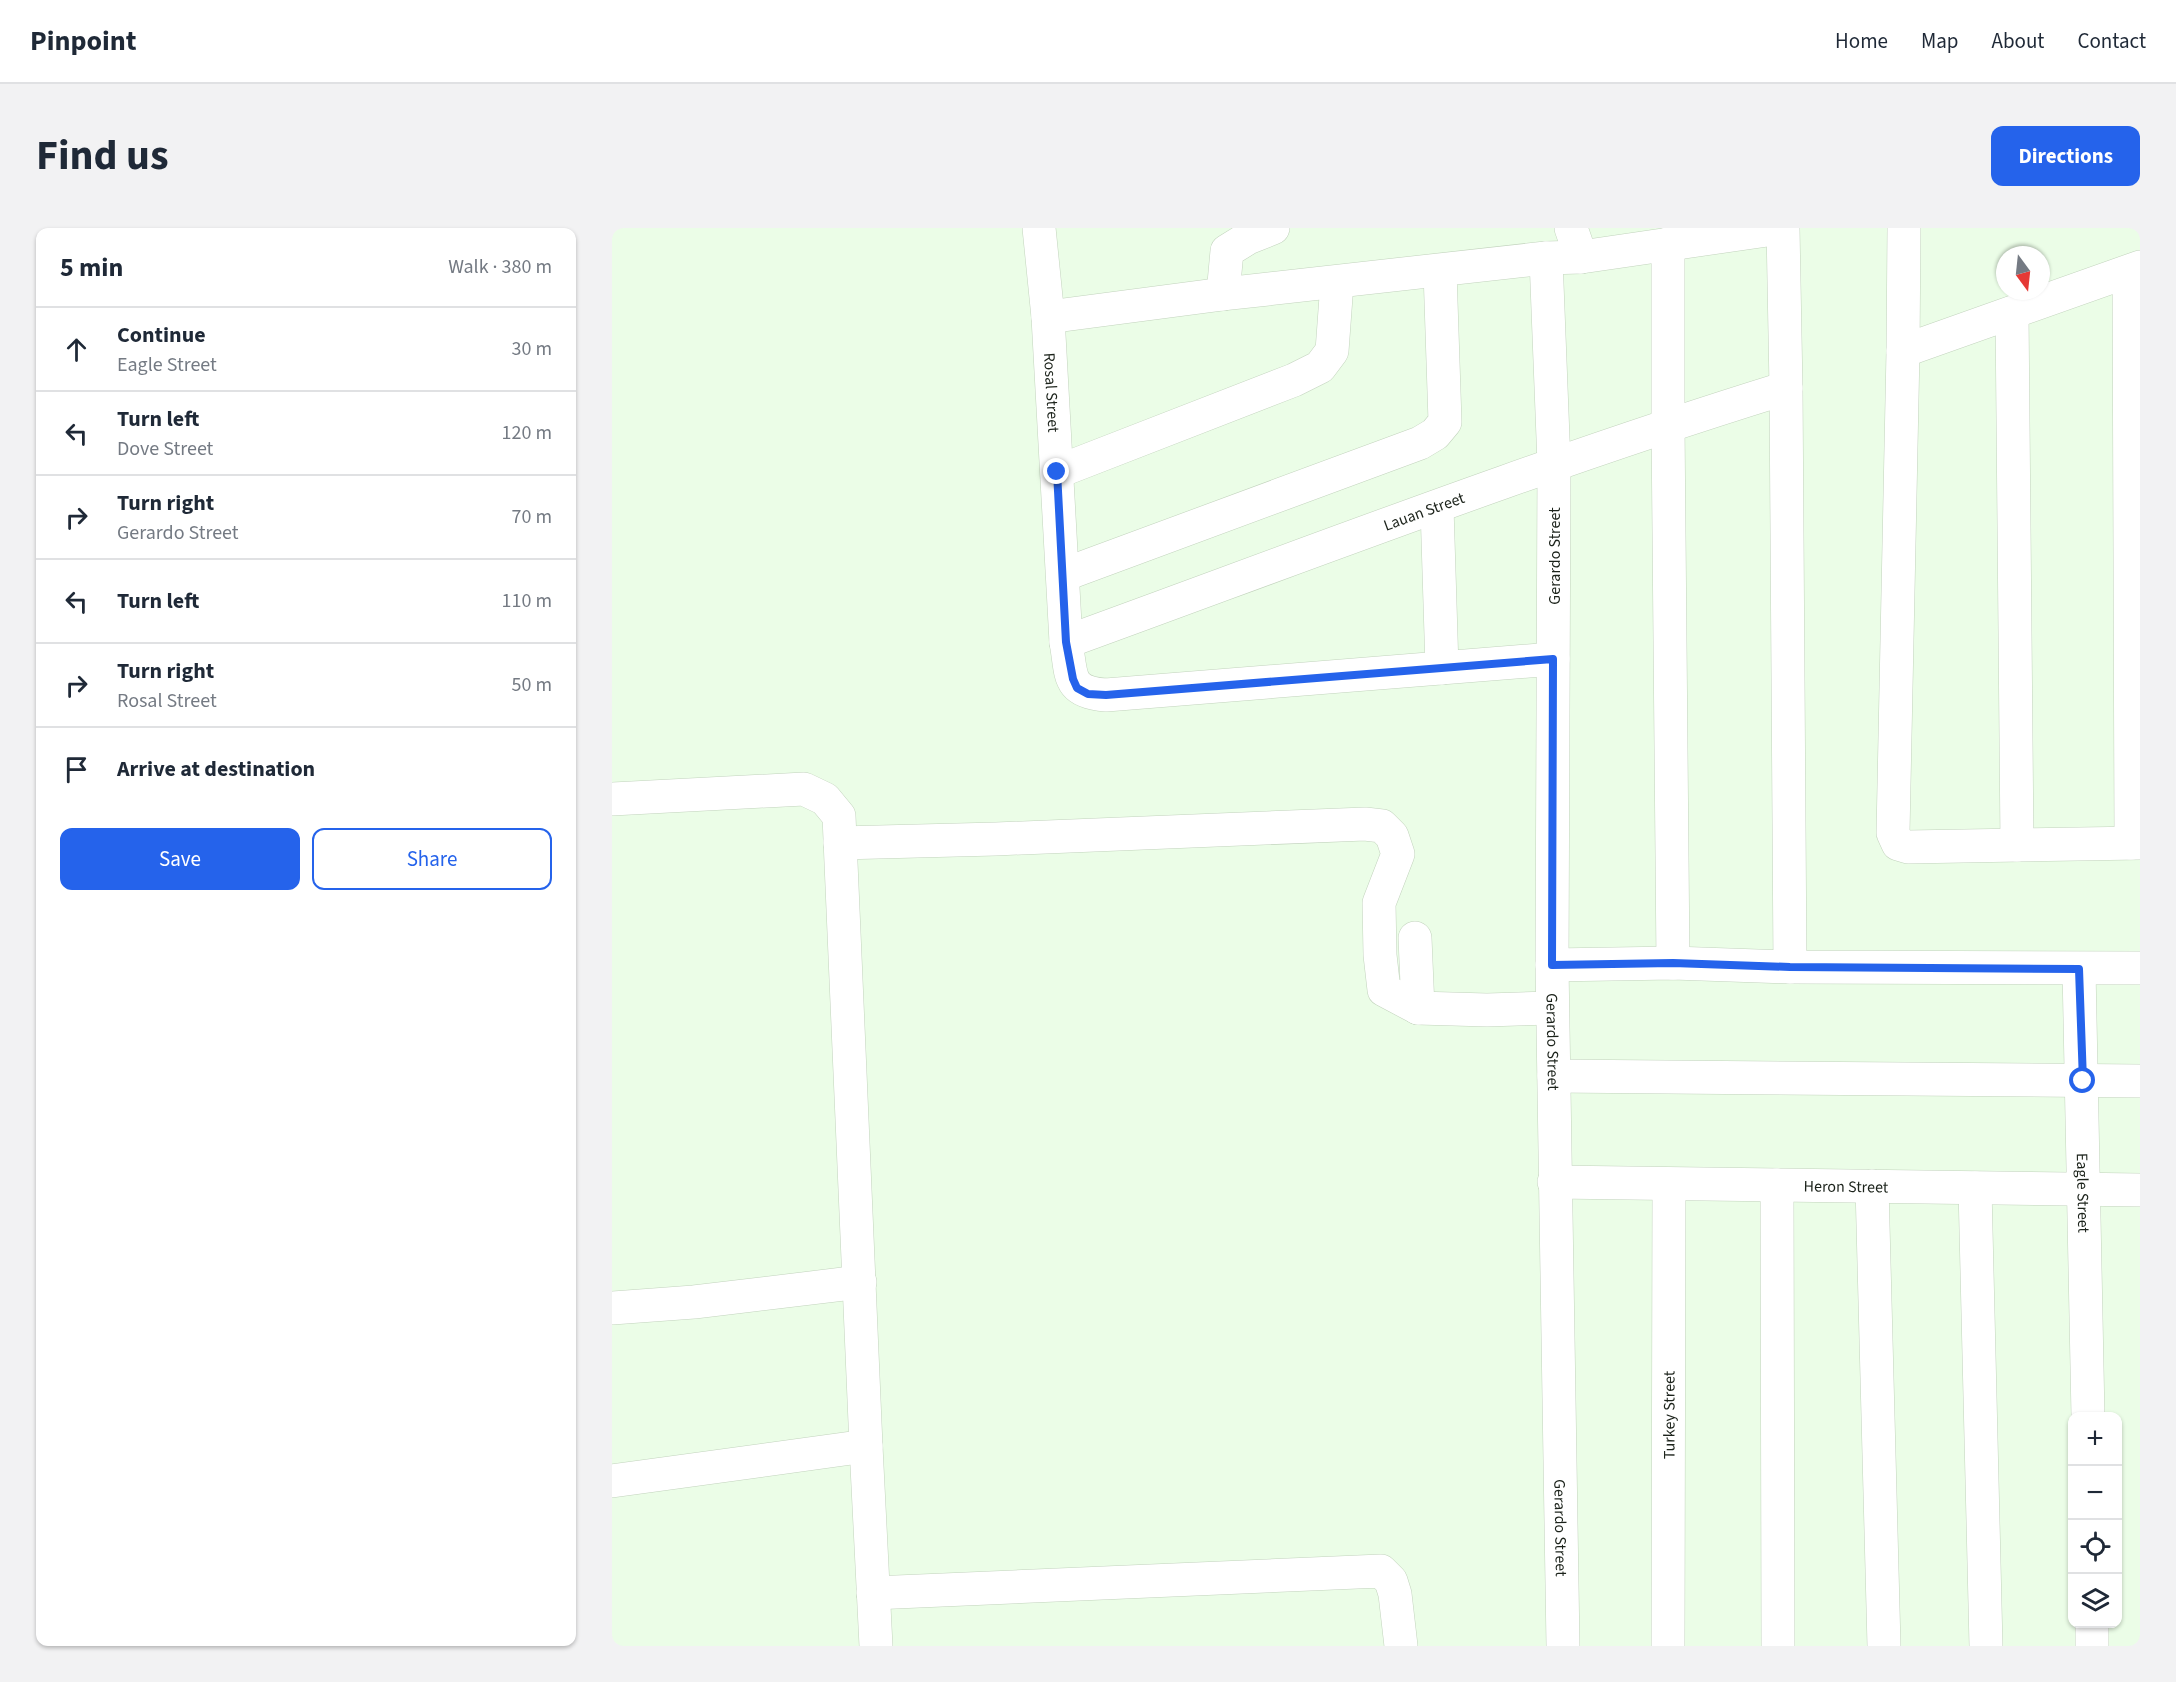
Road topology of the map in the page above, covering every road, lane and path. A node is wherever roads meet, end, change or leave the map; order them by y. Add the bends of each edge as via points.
1 (1039, 228) edge
2 (1273, 228) edge
3 (1781, 228) edge
4 (1904, 228) edge
5 (1702, 233) edge
6 (1576, 242) edge
7 (1668, 244) junction
8 (1546, 258) junction
9 (2135, 269) edge
10 (1440, 271) junction
11 (1338, 283) junction
12 (1223, 294) junction
13 (2012, 313) junction
14 (1048, 317) junction
15 (1903, 351) junction
16 (1786, 388) junction
17 (1668, 425) junction
18 (1554, 464) junction
19 (1057, 472) junction
20 (1437, 507) junction
21 (1063, 575) junction
22 (1066, 642) junction
23 (1553, 659) junction
24 (1442, 669) junction
25 (612, 799) edge
26 (840, 843) junction
27 (2136, 843) edge
28 (2017, 844) junction
29 (1415, 938) dead end
30 (1673, 963) junction
31 (1552, 965) junction
32 (1790, 967) junction
33 (2140, 968) edge
34 (2079, 969) junction
35 (1418, 1008) junction
36 (1552, 1008) junction
37 (1554, 1076) junction
38 (2083, 1081) junction
39 (2140, 1081) edge
40 (1554, 1182) junction
41 (1669, 1184) junction
42 (1778, 1185) junction
43 (1872, 1186) junction
44 (1975, 1188) junction
45 (2085, 1189) junction
46 (2140, 1190) edge
47 (860, 1282) junction
48 (612, 1308) edge
49 (2088, 1412) edge
50 (866, 1446) junction
51 (612, 1481) edge
52 (873, 1593) junction
53 (2092, 1628) edge
54 (876, 1646) edge
55 (1401, 1646) edge
56 (1563, 1646) edge
57 (1668, 1646) edge
58 (1778, 1646) edge
59 (1884, 1646) edge
60 (1986, 1646) edge
61 (2092, 1646) edge

1 - 14 street, Rosal Street
2 - 12 street via 1227,251
3 - 5 street
3 - 16 street
4 - 15 street
5 - 7 street
6 - 7 street
6 - 8 street
7 - 17 street
8 - 10 street
8 - 18 street, Gerardo Street
9 - 13 street
9 - 27 street
10 - 11 street
10 - 21 street via 1444,422 1436,434
11 - 12 street
11 - 19 street via 1332,351 1320,367 1294,381
12 - 14 street
13 - 15 street
13 - 28 street
14 - 19 street, Rosal Street
15 - 28 street via 1893,833 1898,844 1908,847
16 - 17 street, Lauan Street
16 - 32 street
17 - 18 street, Lauan Street
17 - 30 street
18 - 20 street, Lauan Street
18 - 23 street, Gerardo Street
19 - 21 street, Rosal Street
20 - 22 street, Lauan Street
20 - 24 street
21 - 22 street, Rosal Street
22 - 24 street, Rosal Street via 1073,679 1077,688 1088,694
23 - 24 street
23 - 31 street, Gerardo Street
25 - 26 street via 804,789 825,799 839,816
26 - 35 street via 1382,826 1392,836 1398,854 1379,903 1384,990
26 - 47 street
27 - 28 street
29 - 35 street
30 - 31 street
30 - 32 street
31 - 36 street, Gerardo Street
32 - 34 street
33 - 34 street
34 - 38 street, Eagle Street
35 - 36 street
36 - 37 street, Gerardo Street
37 - 38 street
37 - 40 street, Gerardo Street
38 - 39 street
38 - 45 street, Eagle Street
40 - 41 street, Heron Street
40 - 56 street, Gerardo Street
41 - 42 street, Heron Street
41 - 57 street, Turkey Street
42 - 43 street, Heron Street
42 - 58 street
43 - 44 street, Heron Street
43 - 59 street
44 - 45 street, Heron Street
44 - 60 street
45 - 46 street, Heron Street
45 - 49 street, Eagle Street
47 - 48 street
47 - 50 street
50 - 51 street
50 - 52 street
52 - 54 street
52 - 55 street via 1380,1571 1391,1581 1395,1594
53 - 61 street

